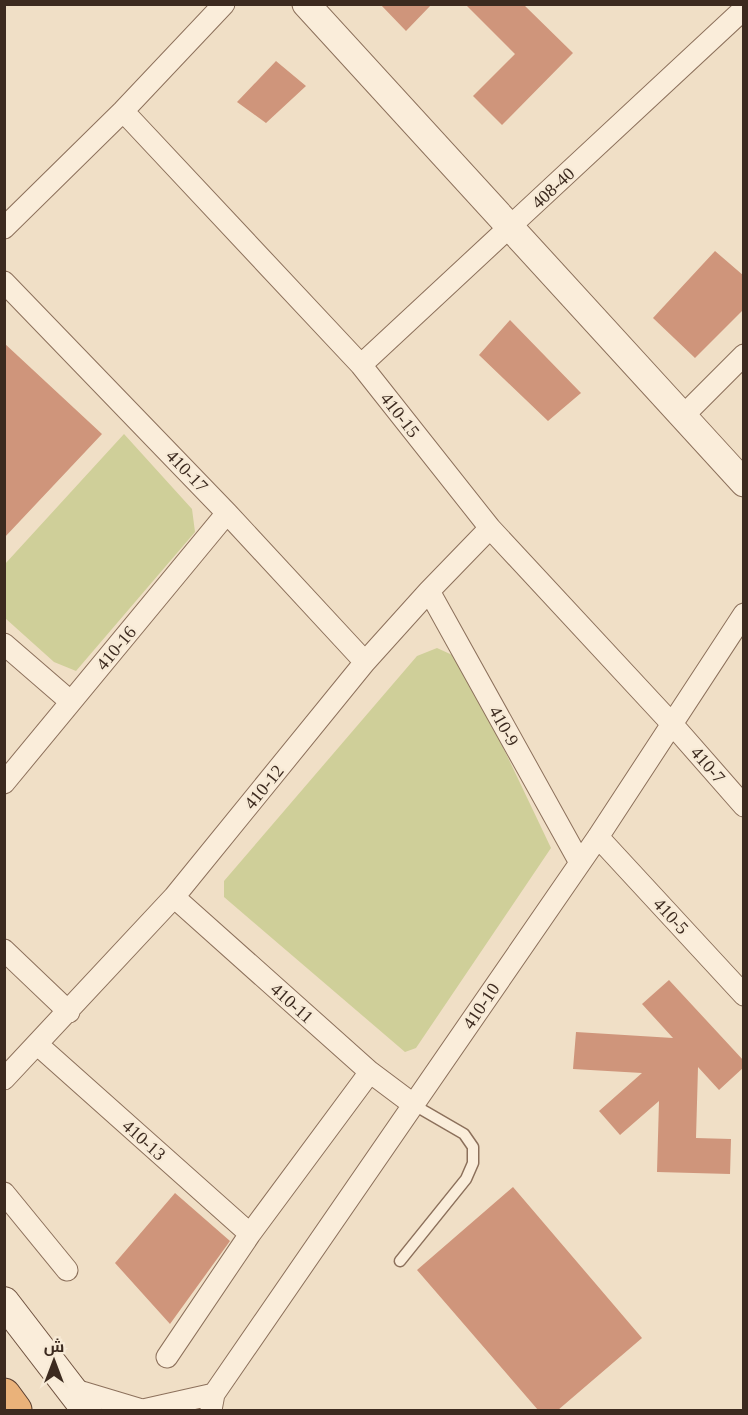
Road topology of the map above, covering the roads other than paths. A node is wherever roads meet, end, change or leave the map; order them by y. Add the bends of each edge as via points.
1 (224, 4) edge
2 (306, 4) edge
3 (744, 9) edge
4 (123, 111) junction
5 (4, 228) edge
6 (510, 228) junction
7 (4, 282) edge
8 (744, 355) edge
9 (361, 365) junction
10 (684, 415) junction
11 (744, 483) edge
12 (227, 513) junction
13 (490, 528) junction
14 (429, 591) junction
15 (744, 614) edge
16 (4, 644) edge
17 (365, 662) junction
18 (71, 702) junction
19 (672, 724) junction
20 (4, 783) edge
21 (744, 806) edge
22 (598, 837) junction
23 (579, 861) junction
24 (174, 897) junction
25 (4, 950) edge
26 (744, 995) edge
27 (69, 1012) junction
28 (38, 1046) junction
29 (370, 1072) junction
30 (4, 1079) edge
31 (414, 1105) junction
32 (4, 1192) edge
33 (250, 1234) junction
34 (400, 1261) dead end
35 (66, 1270) dead end
36 (4, 1302) edge
37 (167, 1357) dead end
38 (4, 1395) edge
39 (79, 1400) edge
40 (212, 1402) edge
41 (15, 1410) edge
42 (143, 1410) edge

1 - 4 street
2 - 6 street
3 - 6 street, 408-40
4 - 5 street
4 - 9 street, 410-15
6 - 9 street, 408-40
6 - 10 street
7 - 12 street, 410-17
8 - 10 street
9 - 13 street, 410-15
10 - 11 street
12 - 17 street, 410-17
12 - 18 street, 410-16
13 - 14 street, 410-12
13 - 19 street, 410-15
14 - 17 street, 410-12
14 - 23 street, 410-9
15 - 19 street, 410-10
16 - 18 street
17 - 24 street, 410-12
18 - 20 street, 410-16
19 - 21 street, 410-7
19 - 22 street, 410-10
22 - 23 street, 410-10
22 - 26 street, 410-5
23 - 31 street, 410-10
24 - 27 street, 410-12
24 - 29 street, 410-11
25 - 27 street
27 - 28 street, 410-12
28 - 30 street, 410-12
28 - 33 street, 410-13
29 - 31 street, 410-11
29 - 33 street
31 - 34 lane via 464,1134 473,1148 473,1163 466,1179
31 - 40 street, 410-10
32 - 35 street
33 - 37 street
36 - 39 main road
38 - 41 highway
39 - 42 street, 410-10
40 - 42 street, 410-10

